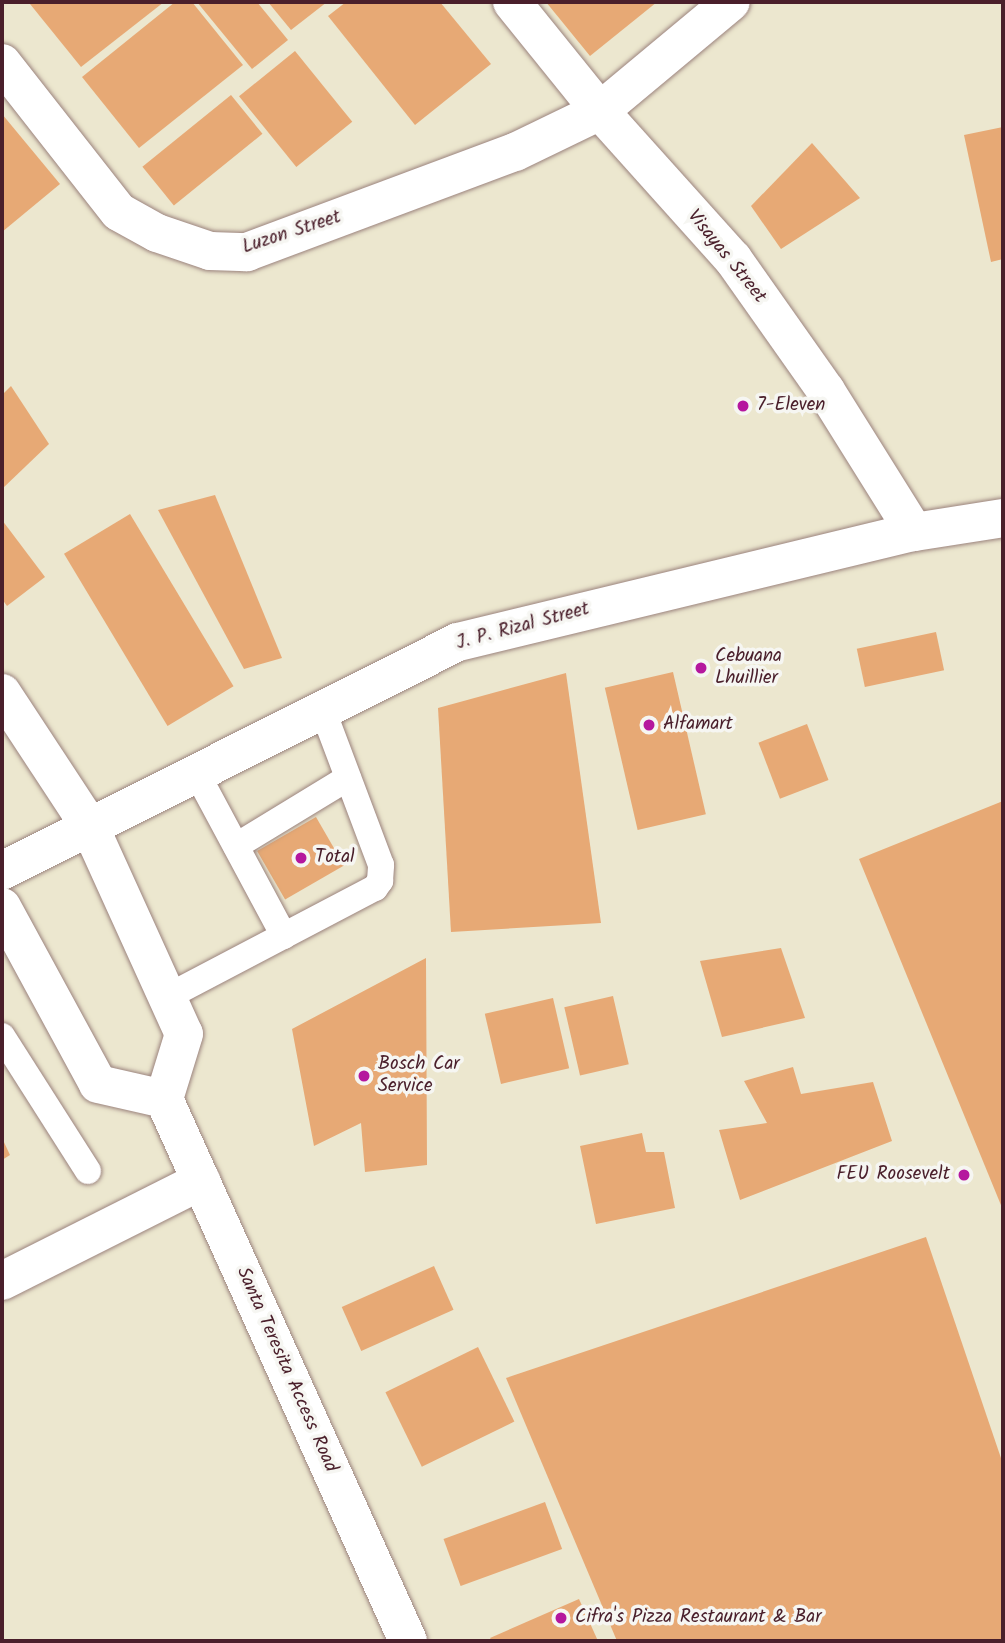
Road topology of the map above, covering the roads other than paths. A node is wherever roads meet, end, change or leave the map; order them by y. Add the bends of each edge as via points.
1 (512, 2) edge
2 (731, 2) edge
3 (2, 63) edge
4 (600, 111) junction
5 (1003, 518) edge
6 (914, 532) junction
7 (2, 693) edge
8 (322, 708) junction
9 (196, 772) junction
10 (348, 778) junction
11 (90, 827) junction
12 (236, 846) junction
13 (2, 871) edge
14 (2, 907) edge
15 (284, 936) junction
16 (167, 997) junction
17 (2, 1036) edge
18 (164, 1099) junction
19 (88, 1171) dead end
20 (201, 1181) junction
21 (2, 1281) edge
22 (408, 1641) edge

1 - 4 street, Visayas Street
2 - 4 street, Luzon Street
3 - 4 street, Luzon Street via 119,212 157,233 210,251 247,252 514,152
4 - 6 street, Visayas Street via 733,259 826,391
5 - 6 street, J. P. Rizal Street
6 - 8 street, J. P. Rizal Street via 458,642
7 - 11 street
8 - 9 street, J. P. Rizal Street
8 - 10 lane
9 - 11 street, J. P. Rizal Street
9 - 12 lane
10 - 12 lane
10 - 15 lane via 382,865 380,881 375,888
11 - 13 street, J. P. Rizal Street
11 - 16 street
12 - 15 lane
14 - 18 street via 98,1084
15 - 16 lane
16 - 18 street via 184,1034
17 - 19 lane
18 - 20 street, Santa Teresita Access Road
20 - 21 street
20 - 22 street, Santa Teresita Access Road

